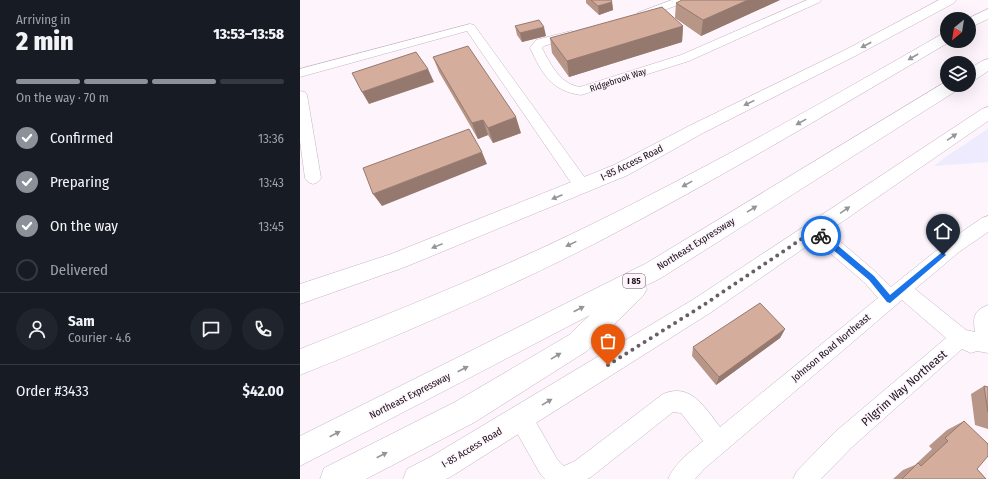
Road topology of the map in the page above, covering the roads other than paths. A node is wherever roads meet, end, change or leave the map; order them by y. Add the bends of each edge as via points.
1 (682, 0) edge
2 (815, 0) edge
3 (949, 0) edge
4 (988, 13) edge
5 (633, 18) edge
6 (976, 20) edge
7 (581, 32) edge
8 (940, 41) edge
9 (988, 64) edge
10 (976, 72) edge
11 (300, 73) edge
12 (942, 92) edge
13 (300, 95) edge
14 (988, 113) edge
15 (313, 178) dead end
16 (582, 186) junction
17 (988, 223) edge
18 (815, 230) junction
19 (653, 271) junction
20 (300, 294) edge
21 (896, 294) junction
22 (988, 314) edge
23 (961, 338) junction
24 (988, 354) edge
25 (300, 362) edge
26 (522, 418) junction
27 (718, 442) junction
28 (300, 451) edge
29 (335, 479) edge
30 (417, 479) edge
31 (680, 479) edge
32 (805, 479) edge

1 - 5 street
2 - 7 street, Ridgebrook Way via 685,58 581,91 570,91 556,82 536,48 540,43
3 -> 16 main road, I-85 Access Road via 621,170
4 - 6 highway
8 -> 25 highway via 626,217 534,262
9 - 10 highway
11 - 16 street via 470,27
19 -> 12 highway, Northeast Expressway / I 85
13 - 15 street
18 -> 14 main road, I-85 Access Road
16 -> 20 main road, I-85 Access Road via 398,261
17 - 21 street, Johnson Road Northeast via 953,247
18 - 21 street via 871,278
26 -> 18 main road, I-85 Access Road via 702,306
28 -> 19 highway, Northeast Expressway / I 85
29 -> 19 highway via 465,412 578,343
21 - 23 street
21 - 27 street, Johnson Road Northeast
22 - 23 street via 983,319 987,344
23 - 24 street
23 - 32 street, Pilgrim Way Northeast via 843,440
26 - 27 street via 549,467 561,479 582,469 670,401 687,403
26 - 30 main road, I-85 Access Road
27 - 31 street, Johnson Road Northeast

